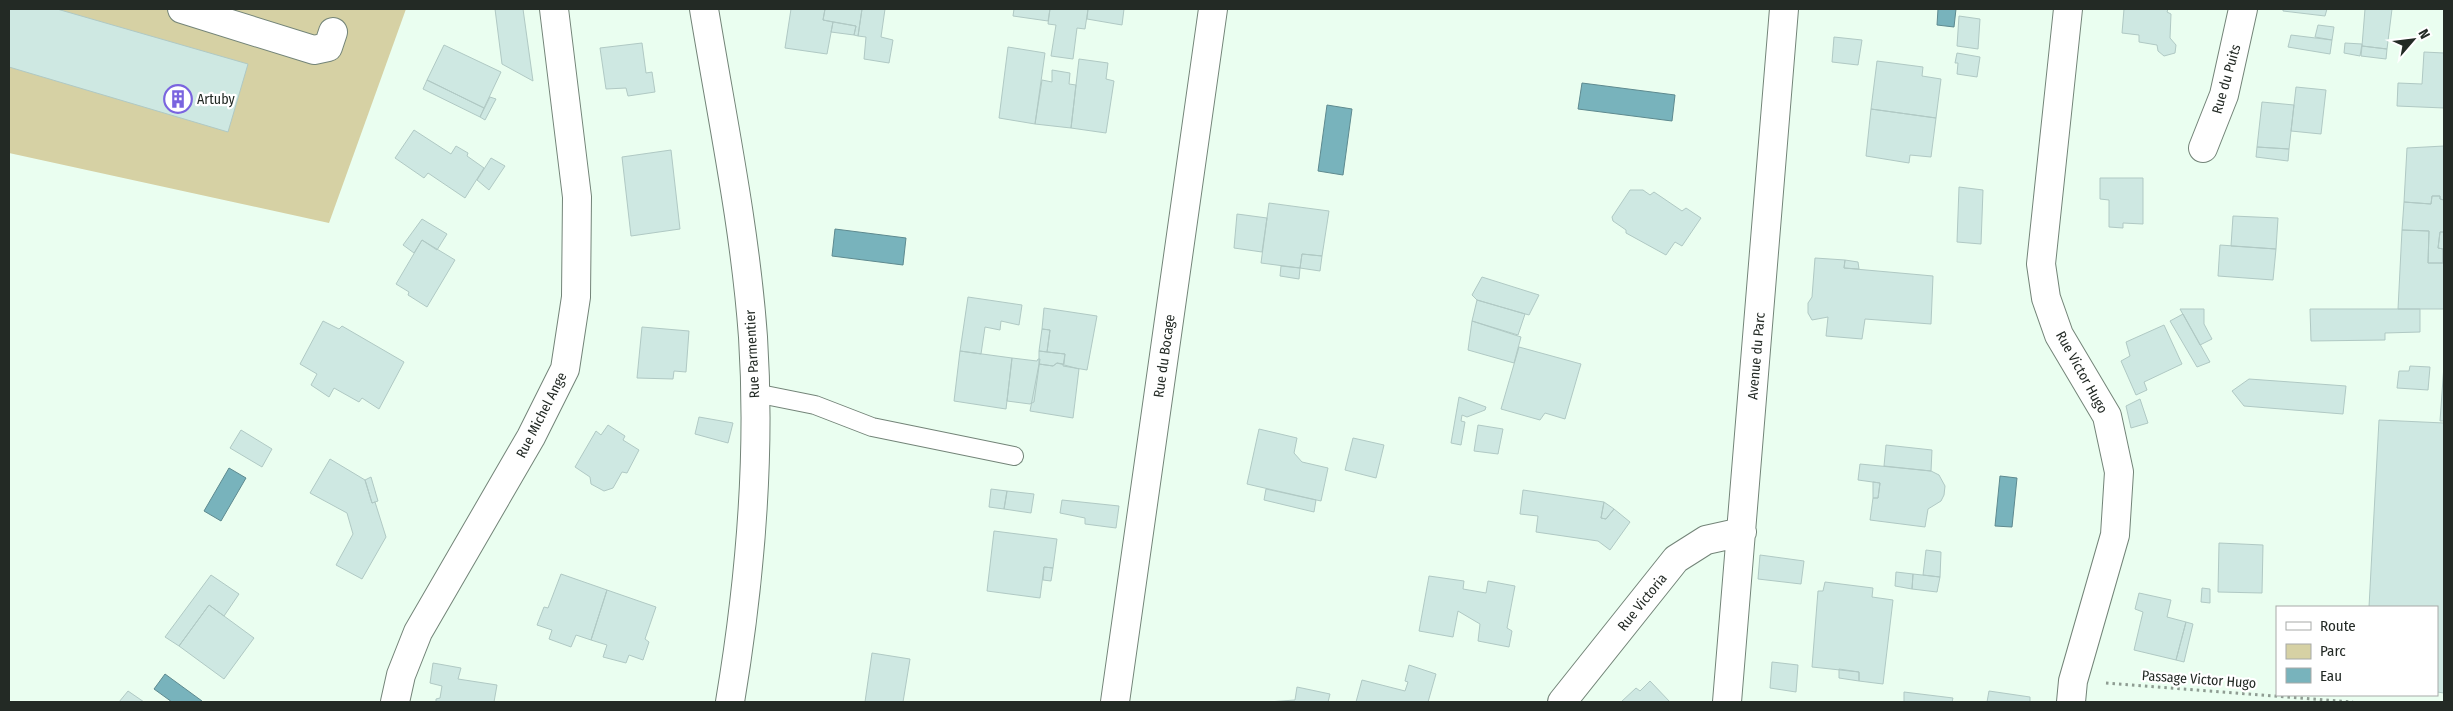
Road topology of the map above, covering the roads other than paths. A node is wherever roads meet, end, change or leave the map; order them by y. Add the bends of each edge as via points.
1 (182, 9) edge
2 (554, 9) edge
3 (704, 9) edge
4 (1213, 9) edge
5 (1784, 9) edge
6 (2068, 9) edge
7 (2243, 9) edge
8 (334, 32) dead end
9 (2203, 148) dead end
10 (755, 393) junction
11 (1014, 456) dead end
12 (1742, 532) junction
13 (2072, 692) edge
14 (395, 702) edge
15 (730, 702) edge
16 (1115, 702) edge
17 (1562, 702) edge
18 (1728, 702) edge

1 - 8 street via 314,50 328,47
2 - 14 street, Rue Michel Ange via 577,197 576,296 565,369 531,437 418,632 400,675
3 - 10 street, Rue Parmentier via 744,253
4 - 16 street, Rue du Bocage
5 - 12 street, Avenue du Parc
6 - 13 street, Rue Victor Hugo via 2041,264 2046,298 2059,335 2107,416 2118,472 2115,535
7 - 9 street, Rue du Puits via 2224,95
10 - 11 lane via 815,405 872,427
10 - 15 street, Rue Parmentier via 751,542
12 - 17 street, Rue Victoria via 1706,540 1676,559
12 - 18 street, Avenue du Parc

